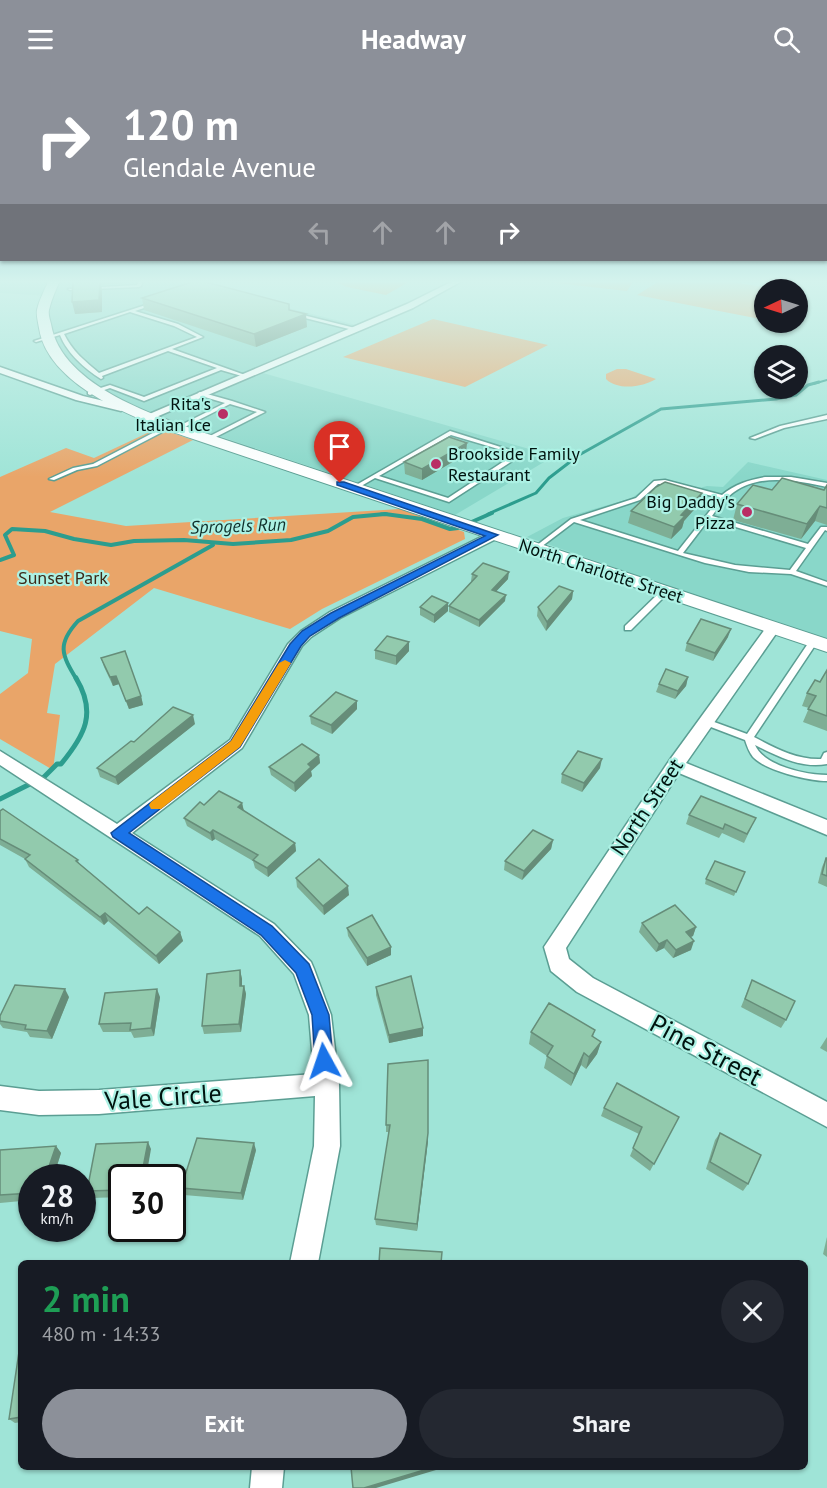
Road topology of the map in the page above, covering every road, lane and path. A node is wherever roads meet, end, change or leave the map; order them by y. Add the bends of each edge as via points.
1 (40, 346) edge
2 (67, 346) edge
3 (178, 346) edge
4 (314, 346) edge
5 (169, 349) junction
6 (222, 368) junction
7 (0, 370) edge
8 (99, 375) junction
9 (243, 376) junction
10 (110, 386) junction
11 (90, 393) junction
12 (200, 394) junction
13 (230, 402) junction
14 (122, 408) junction
15 (827, 417) edge
16 (145, 418) junction
17 (174, 428) junction
18 (753, 438) dead end
19 (208, 439) junction
20 (374, 476) junction
21 (52, 479) dead end
22 (827, 485) edge
23 (354, 488) junction
24 (723, 500) junction
25 (710, 517) junction
26 (573, 520) junction
27 (827, 529) edge
28 (493, 535) junction
29 (810, 547) junction
30 (535, 549) junction
31 (679, 554) junction
32 (792, 572) junction
33 (827, 584) edge
34 (664, 592) junction
35 (628, 628) dead end
36 (773, 628) junction
37 (820, 644) edge
38 (706, 722) junction
39 (749, 738) junction
40 (827, 755) edge
41 (0, 757) edge
42 (675, 765) junction
43 (827, 778) edge
44 (827, 828) edge
45 (118, 833) junction
46 (585, 985) joint
47 (327, 1084) junction
48 (0, 1098) edge
49 (827, 1115) edge
50 (305, 1260) edge

1 - 11 main road, North Charlotte Street via 59,371
2 - 8 lane
3 - 5 lane
4 - 9 street
5 - 6 lane
5 - 8 lane
6 - 9 lane
6 - 10 lane via 144,399
7 - 14 street
8 - 10 lane
9 - 12 street
10 - 11 lane
11 - 14 main road, North Charlotte Street
12 - 13 lane
12 - 16 street
13 - 17 lane
13 - 19 lane via 262,412
14 - 16 main road, North Charlotte Street
15 - 18 lane
16 - 17 main road, North Charlotte Street
17 - 19 main road, North Charlotte Street
17 - 21 lane via 95,465
19 - 23 main road, North Charlotte Street
20 - 20 lane via 450,433 520,454 449,500
20 - 23 lane
22 - 24 lane via 758,480 743,483
23 - 28 main road, North Charlotte Street
24 - 25 lane
24 - 26 lane via 656,482 638,499
25 - 29 lane
25 - 31 lane
26 - 30 lane
26 - 31 lane
27 - 29 lane via 823,528
28 - 30 main road, North Charlotte Street
28 - 45 street via 335,615 306,634 296,644 236,744
29 - 32 lane
30 - 34 main road, North Charlotte Street
31 - 32 lane via 742,570
32 - 33 lane
34 - 35 lane
34 - 36 main road, North Charlotte Street
36 - 37 main road, North Charlotte Street
36 - 38 street, North Street
37 - 39 lane
38 - 39 lane
38 - 42 street, North Street
39 - 40 lane via 811,764 824,762
39 - 43 lane via 760,759 810,778
41 - 45 street
42 - 44 street
42 - 46 street, North Street via 555,947 559,964
45 - 47 street via 267,930 303,969 321,1015
46 - 49 street, Pine Street
47 - 48 street, Vale Circle via 99,1102 39,1103
47 - 50 street via 327,1146

